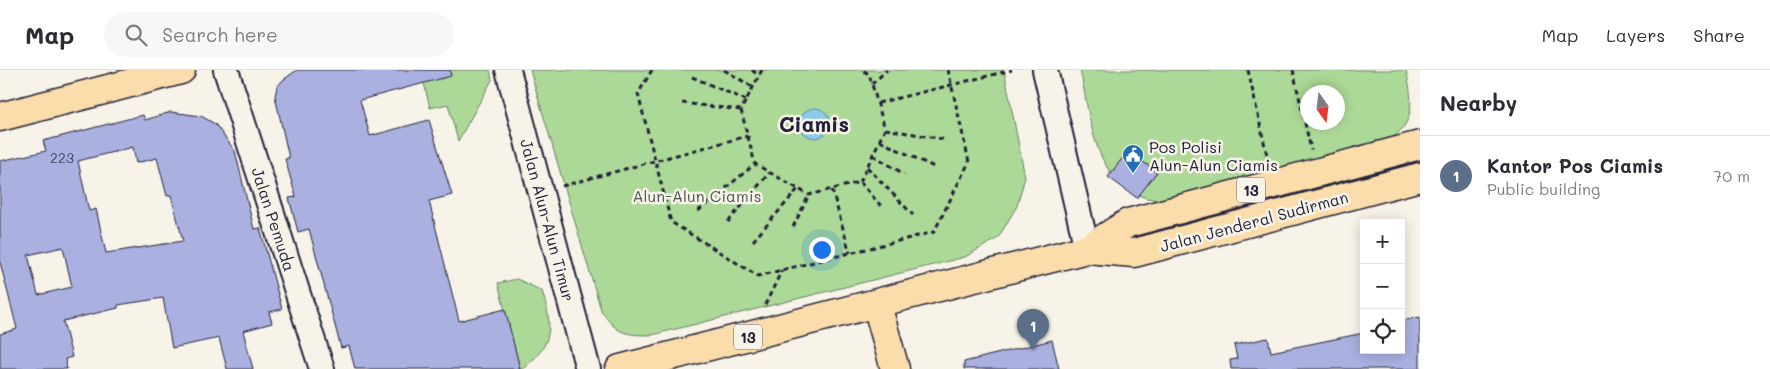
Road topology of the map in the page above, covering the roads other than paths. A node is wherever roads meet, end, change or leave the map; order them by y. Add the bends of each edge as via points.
1 (181, 70) edge
2 (226, 70) edge
3 (508, 70) edge
4 (1045, 70) edge
5 (0, 117) edge
6 (1420, 145) edge
7 (1420, 177) edge
8 (1088, 250) junction
9 (877, 305) junction
10 (661, 364) edge
11 (322, 369) edge
12 (588, 369) edge
13 (620, 369) edge
14 (895, 369) edge

1 - 5 highway
2 - 11 street, Jalan Pemuda
3 - 12 street, Jalan Alun-Alun Timur
4 - 8 street
6 - 8 highway, Jalan Jenderal Sudirman / 13 via 1128,223
7 - 8 highway, Jalan Jenderal Sudirman / 13 via 1134,253
8 - 9 highway, Jalan Jenderal Sudirman / 13
9 - 10 highway, 13
9 - 14 highway
10 - 13 highway, 13

